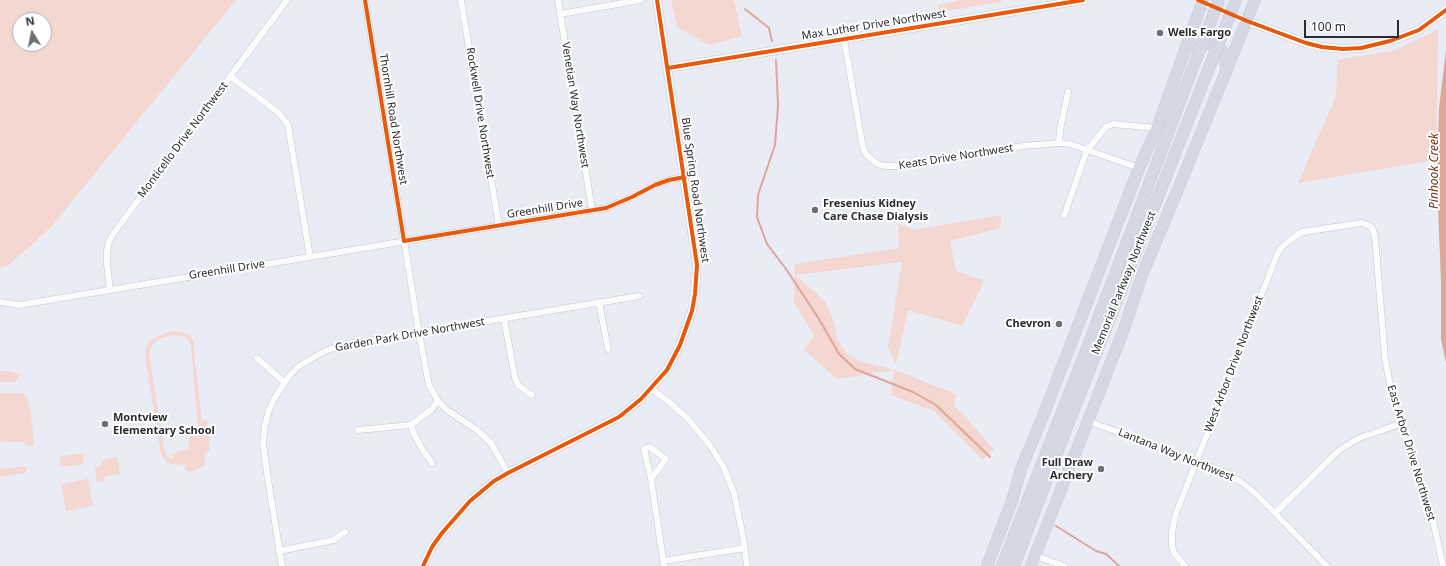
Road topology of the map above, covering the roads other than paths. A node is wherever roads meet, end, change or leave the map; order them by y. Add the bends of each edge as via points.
1 (287, 0) edge
2 (364, 0) edge
3 (461, 0) edge
4 (558, 0) edge
5 (641, 0) edge
6 (657, 0) edge
7 (1083, 0) edge
8 (1201, 0) edge
9 (1219, 0) edge
10 (1236, 0) edge
11 (1255, 0) edge
12 (1444, 12) edge
13 (560, 14) junction
14 (1246, 21) junction
15 (844, 39) junction
16 (1182, 55) junction
17 (668, 68) junction
18 (1226, 72) junction
19 (230, 76) junction
20 (1068, 92) dead end
21 (1156, 128) junction
22 (1059, 143) junction
23 (1087, 150) junction
24 (1139, 168) junction
25 (685, 177) junction
26 (592, 210) junction
27 (1064, 216) dead end
28 (1366, 224) joint
29 (499, 226) junction
30 (1131, 230) junction
31 (404, 241) junction
32 (310, 257) junction
33 (110, 290) junction
34 (639, 296) dead end
35 (0, 302) edge
36 (600, 302) junction
37 (1082, 317) junction
38 (504, 319) junction
39 (419, 333) junction
40 (608, 349) dead end
41 (257, 358) dead end
42 (284, 382) junction
43 (650, 388) junction
44 (532, 395) dead end
45 (438, 401) junction
46 (1088, 420) junction
47 (1400, 424) junction
48 (411, 425) junction
49 (358, 430) dead end
50 (1196, 461) junction
51 (432, 463) dead end
52 (508, 473) junction
53 (651, 480) junction
54 (1275, 514) junction
55 (345, 532) dead end
56 (745, 548) junction
57 (280, 551) junction
58 (1033, 562) edge
59 (664, 563) edge
60 (987, 564) edge
61 (282, 566) edge
62 (423, 566) edge
63 (748, 566) edge
64 (1002, 566) edge
65 (1014, 566) edge
66 (1064, 566) edge
67 (1185, 566) edge
68 (1327, 566) edge
69 (1442, 566) edge

1 - 19 street, Monticello Drive Northwest
2 - 31 street, Thornhill Road Northwest
3 - 29 street, Rockwell Drive Northwest
4 - 13 street, Venetian Way Northwest
5 - 13 street
6 - 17 street, Blue Spring Road Northwest
7 - 15 street, Max Luther Drive Northwest
8 - 14 street
8 - 16 highway
9 - 30 highway, Memorial Parkway Northwest, bridge
10 - 65 highway, Memorial Parkway Northwest, bridge
11 - 14 highway
12 - 14 street via 1419,30 1361,48 1306,44
13 - 26 street, Venetian Way Northwest
14 - 18 highway
15 - 17 street, Max Luther Drive Northwest
15 - 22 street, Keats Drive Northwest via 863,148 877,164 897,166 1023,146
16 - 18 highway via 1197,46 1215,45 1222,51
16 - 21 highway
17 - 25 street, Blue Spring Road Northwest
18 - 46 highway via 1142,275
19 - 32 street via 279,113 288,125
19 - 33 street, Monticello Drive Northwest via 109,241 107,264
20 - 22 street
21 - 23 street via 1113,124 1106,127
21 - 24 highway
22 - 23 street, Keats Drive Northwest
23 - 24 street, Keats Drive Northwest
23 - 27 street
24 - 37 highway
25 - 26 street, Greenhill Drive via 655,185 606,208
25 - 43 street, Blue Spring Road Northwest via 697,265 695,294 674,358
26 - 29 street, Greenhill Drive
28 - 47 street, East Arbor Drive Northwest via 1374,230 1385,358
28 - 50 street, West Arbor Drive Northwest via 1300,233 1281,248
29 - 31 street, Greenhill Drive
30 - 37 highway
30 - 64 highway, Memorial Parkway Northwest
31 - 32 street, Greenhill Drive
31 - 39 street, Thornhill Road Northwest
32 - 33 street, Greenhill Drive
33 - 35 street, Greenhill Drive via 19,305
34 - 36 street, Garden Park Drive Northwest
36 - 38 street, Garden Park Drive Northwest
36 - 40 street
37 - 60 highway via 1021,469 1012,501
38 - 39 street, Garden Park Drive Northwest
38 - 44 street via 515,378 518,385
39 - 42 street, Garden Park Drive Northwest via 343,345 325,351 299,366
39 - 45 street, Thornhill Road Northwest via 429,385
41 - 42 street
42 - 57 street, Garden Park Drive Northwest via 269,410 263,443
43 - 52 street, Blue Spring Road Northwest via 619,417
43 - 56 street via 688,419 723,466 734,493
45 - 48 street via 431,410
45 - 52 street, Thornhill Road Northwest via 491,443
46 - 50 street, Lantana Way Northwest
46 - 58 highway
47 - 54 street via 1359,438 1341,449
47 - 69 street, East Arbor Drive Northwest via 1433,520
48 - 49 street
48 - 51 street
50 - 54 street, Lantana Way Northwest via 1241,482
50 - 67 street, West Arbor Drive Northwest via 1175,516 1172,533 1174,553
52 - 62 street, Blue Spring Road Northwest via 466,504 432,547
53 - 53 street via 644,449 650,447 666,459
53 - 59 street
54 - 68 street, Lantana Way Northwest
55 - 57 street via 334,540
56 - 59 street
56 - 63 street
57 - 61 street, Garden Park Drive Northwest
58 - 66 street

